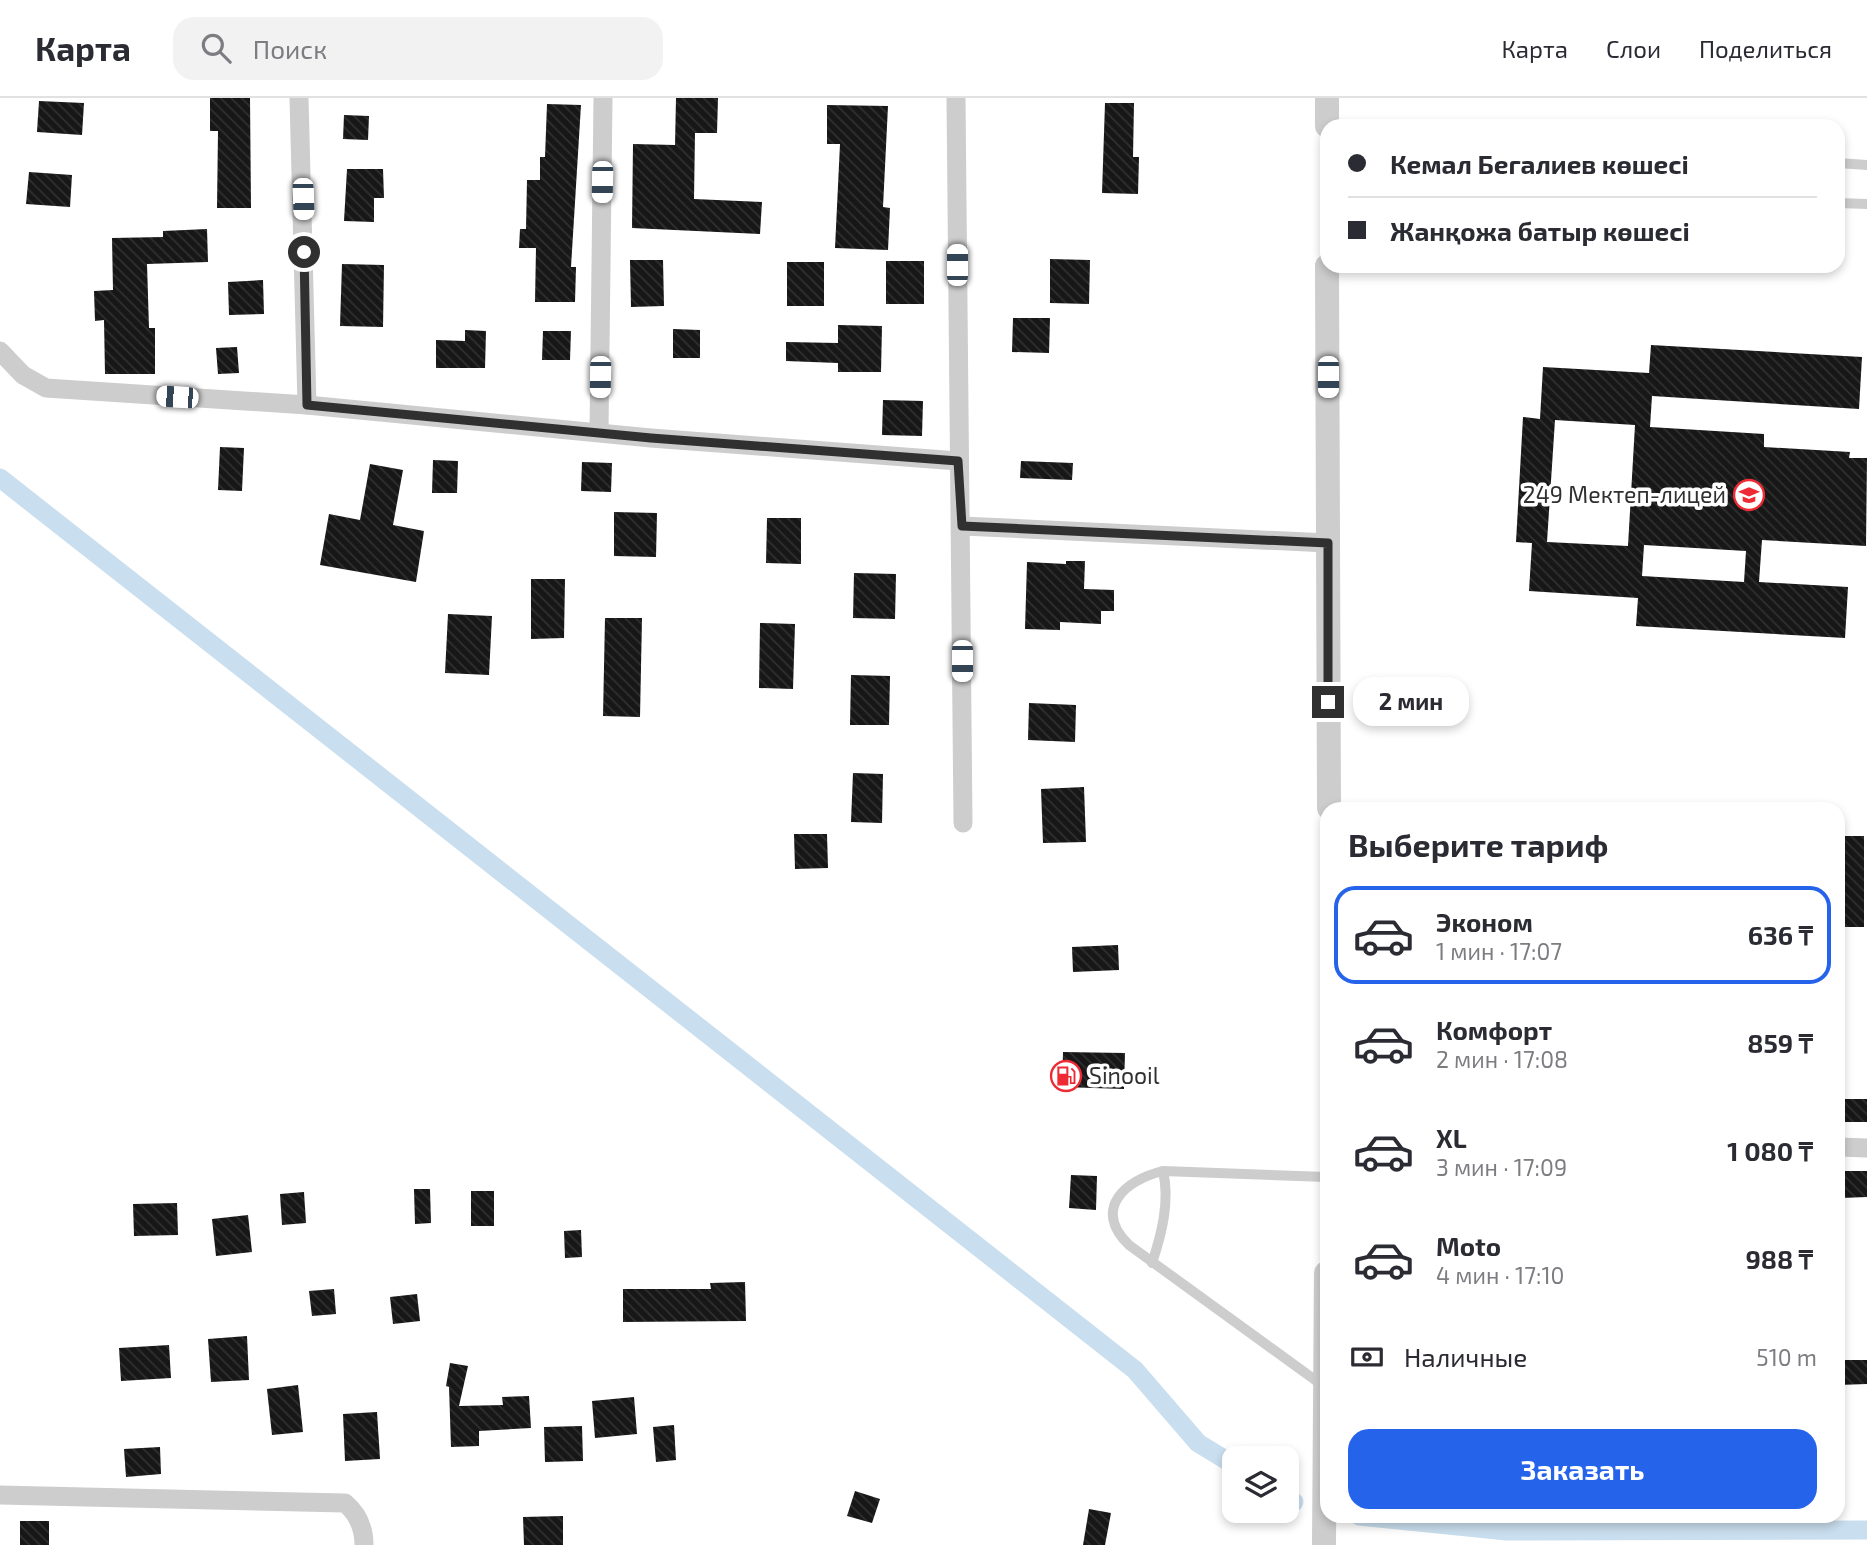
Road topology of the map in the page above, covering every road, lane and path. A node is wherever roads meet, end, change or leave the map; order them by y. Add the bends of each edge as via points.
1 (299, 98) edge
2 (603, 98) edge
3 (956, 98) edge
4 (1327, 98) edge
5 (1327, 119) edge
6 (1845, 163) edge
7 (1867, 165) edge
8 (1845, 203) edge
9 (1867, 204) edge
10 (1327, 273) edge
11 (0, 351) edge
12 (307, 405) junction
13 (599, 432) junction
14 (958, 461) junction
15 (962, 526) junction
16 (1328, 543) junction
17 (1329, 802) edge
18 (963, 823) dead end
19 (1845, 1147) edge
20 (1867, 1148) edge
21 (1163, 1171) junction
22 (1320, 1177) edge
23 (1152, 1262) junction
24 (1320, 1383) edge
25 (0, 1495) edge
26 (1324, 1523) edge
27 (364, 1545) edge
28 (1324, 1545) edge

1 - 12 street
2 - 13 street
3 - 14 street
4 - 5 street
6 - 7 lane
8 - 9 lane
10 - 16 street
11 - 12 street via 23,374 46,388
12 - 13 street
13 - 14 street
14 - 15 street
15 - 16 street
15 - 18 street
16 - 17 street
19 - 20 street
21 - 22 lane
21 - 23 lane via 1165,1207
21 - 23 lane via 1125,1186 1115,1202 1119,1235
23 - 24 lane
25 - 27 street via 345,1503 355,1511
26 - 28 street

